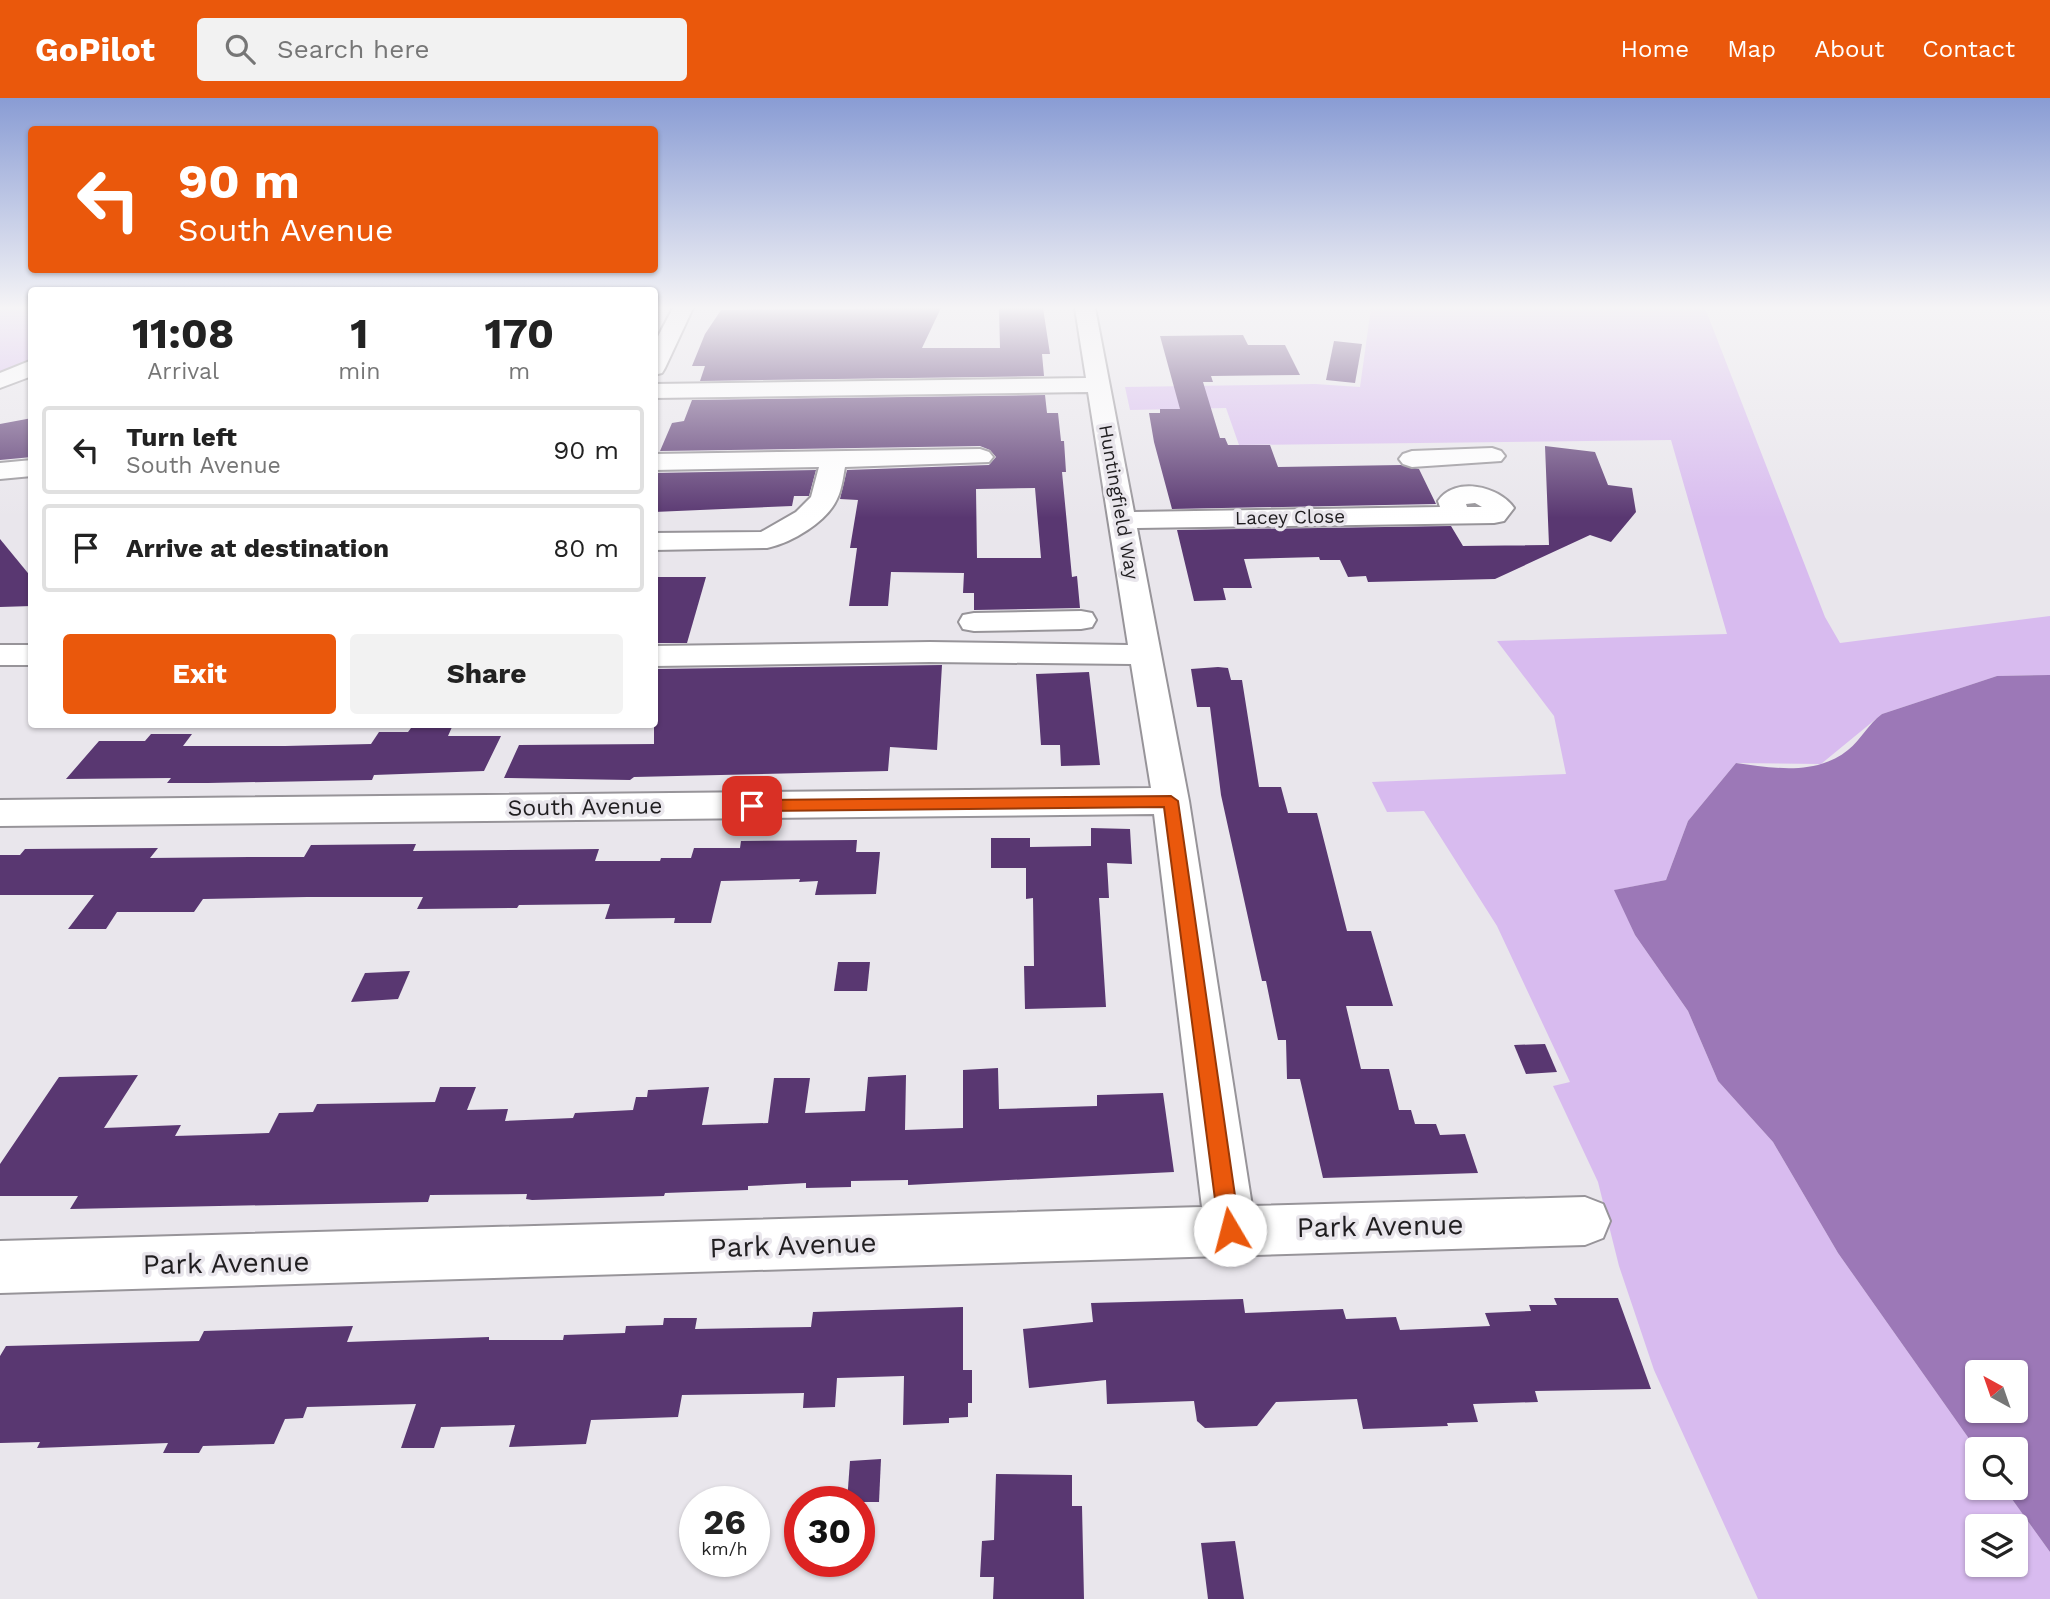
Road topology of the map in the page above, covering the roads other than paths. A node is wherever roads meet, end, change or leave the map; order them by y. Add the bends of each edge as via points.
1 (1097, 378) edge
2 (1098, 385) junction
3 (658, 391) edge
4 (1492, 456) dead end
5 (980, 457) dead end
6 (1457, 457) junction
7 (1412, 458) dead end
8 (834, 461) junction
9 (658, 463) edge
10 (28, 468) edge
11 (0, 471) edge
12 (1122, 520) junction
13 (658, 542) edge
14 (1081, 620) dead end
15 (1029, 621) junction
16 (974, 622) dead end
17 (1033, 653) junction
18 (0, 654) edge
19 (28, 655) edge
20 (1146, 655) junction
21 (658, 656) edge
22 (1171, 801) junction
23 (0, 813) edge
24 (1585, 1221) dead end
25 (1230, 1230) junction
26 (0, 1267) edge

1 - 2 street, Huntingfield Way
2 - 3 street
2 - 12 street, Huntingfield Way
4 - 6 street
5 - 8 street
6 - 7 street
6 - 12 street, Lacey Close via 1465,471 1464,505
8 - 9 street
8 - 13 street via 824,499 806,519 766,540
10 - 11 street
12 - 20 street, Huntingfield Way
14 - 15 street
15 - 16 street
15 - 17 street
17 - 20 street
17 - 21 street
18 - 19 street
20 - 22 street, Huntingfield Way
22 - 23 street, South Avenue
22 - 25 street, Huntingfield Way
24 - 25 street, Park Avenue
25 - 26 street, Park Avenue via 377,1260

